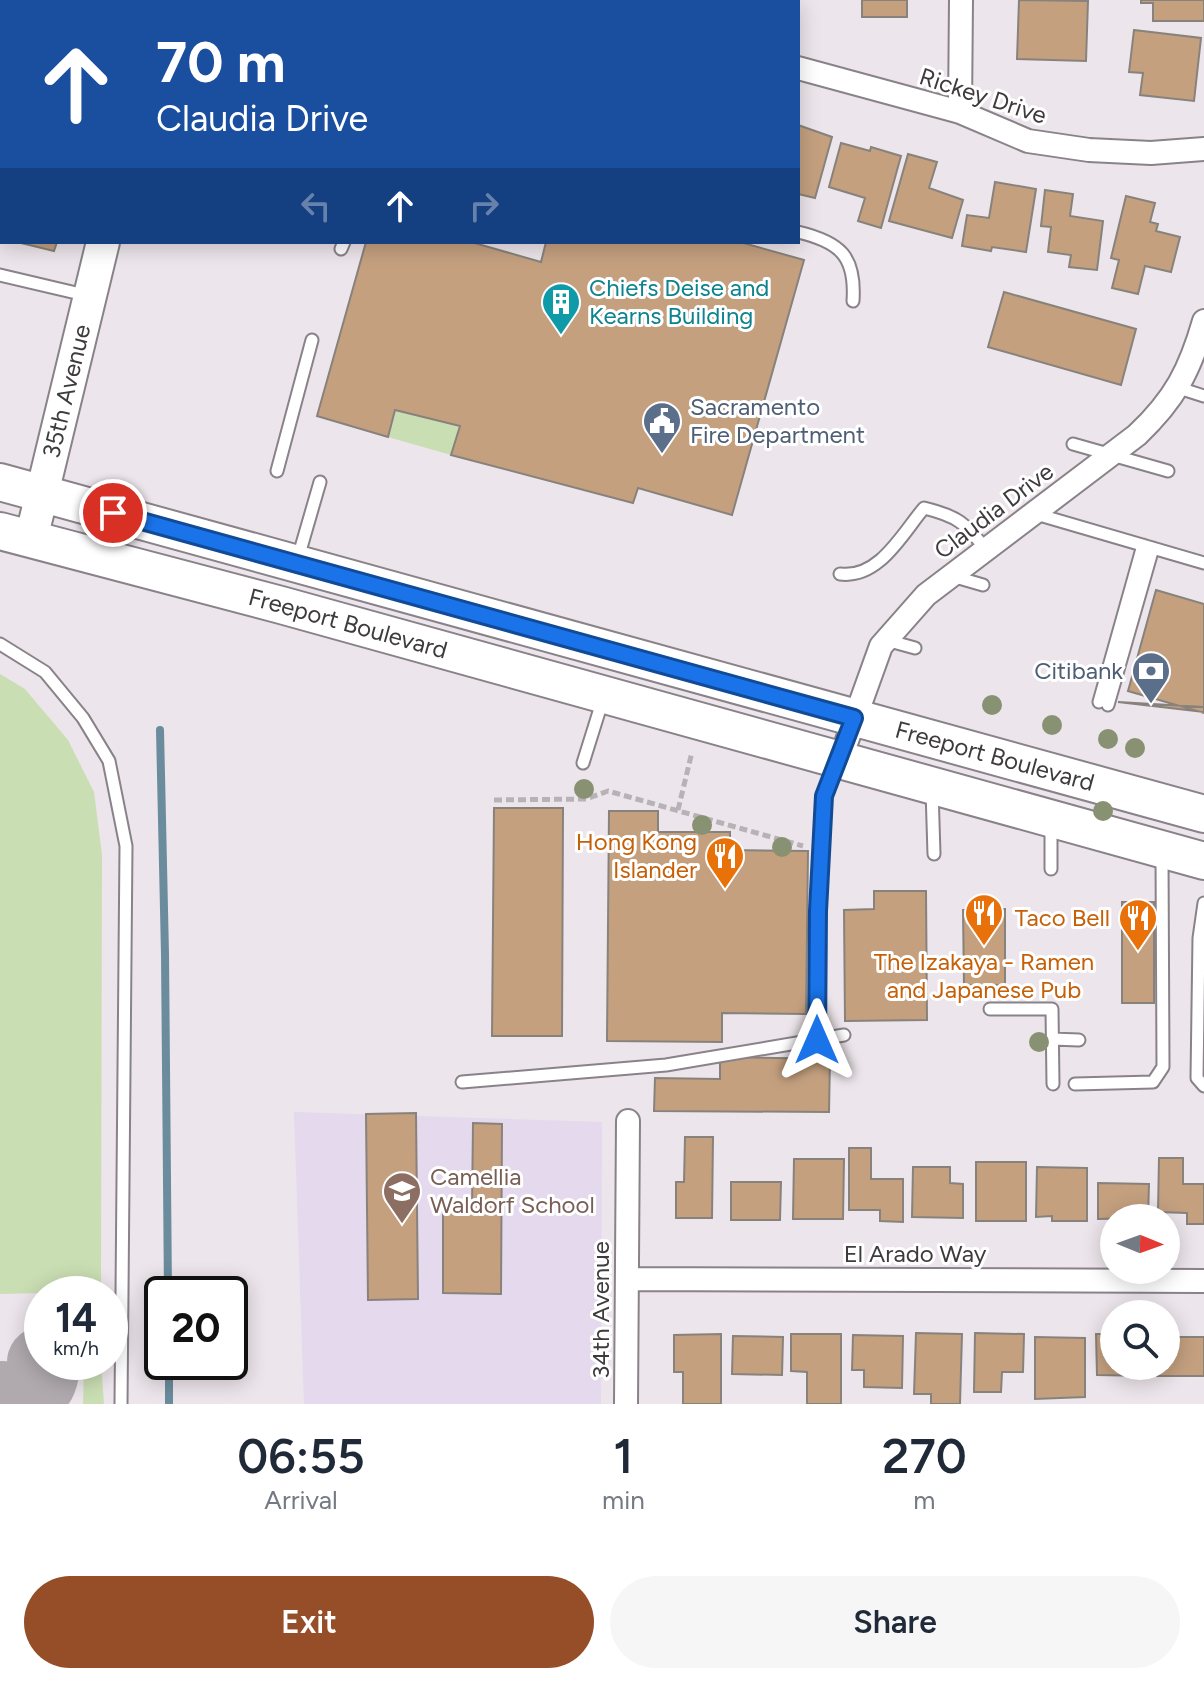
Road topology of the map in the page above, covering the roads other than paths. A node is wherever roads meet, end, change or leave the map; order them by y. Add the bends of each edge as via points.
1 (961, 0) edge
2 (800, 69) edge
3 (960, 112) junction
4 (1204, 149) edge
5 (800, 233) edge
6 (103, 244) edge
7 (0, 275) edge
8 (90, 296) junction
9 (853, 301) dead end
10 (1204, 322) edge
11 (312, 340) dead end
12 (1179, 388) junction
13 (1204, 396) edge
14 (1073, 444) dead end
15 (1111, 454) junction
16 (277, 471) dead end
17 (1168, 471) dead end
18 (0, 482) edge
19 (320, 482) dead end
20 (42, 493) junction
21 (1034, 513) junction
22 (15, 535) edge
23 (1148, 546) junction
24 (986, 550) junction
25 (296, 563) junction
26 (1204, 563) edge
27 (840, 574) dead end
28 (952, 576) junction
29 (983, 585) dead end
30 (886, 640) junction
31 (0, 644) edge
32 (915, 648) dead end
33 (604, 695) junction
34 (1104, 703) dead end
35 (854, 718) junction
36 (840, 760) junction
37 (583, 763) dead end
38 (932, 786) junction
39 (1204, 814) edge
40 (1051, 819) junction
41 (1162, 849) junction
42 (934, 854) dead end
43 (1204, 861) edge
44 (1051, 869) dead end
45 (1204, 903) edge
46 (990, 1009) dead end
47 (844, 1035) dead end
48 (1052, 1039) junction
49 (817, 1040) junction
50 (1079, 1040) dead end
51 (462, 1082) dead end
52 (1053, 1084) dead end
53 (1075, 1084) dead end
54 (1204, 1086) edge
55 (628, 1121) dead end
56 (627, 1279) junction
57 (1204, 1281) edge
58 (121, 1404) edge
59 (626, 1404) edge

1 - 3 street
2 - 3 street, Rickey Drive
3 - 4 street, Rickey Drive via 1028,141 1104,151
5 - 9 lane via 835,244 849,262
6 - 8 street, 35th Avenue
7 - 8 lane
8 - 20 street, 35th Avenue
10 - 12 street, Claudia Drive
11 - 16 lane
12 - 13 lane
12 - 15 street, Claudia Drive via 1156,417
14 - 15 lane
15 - 17 lane
15 - 21 street, Claudia Drive
18 - 20 main road, Freeport Boulevard
19 - 25 lane
20 - 22 street, 35th Avenue
20 - 25 main road, Freeport Boulevard
21 - 23 lane
21 - 24 street, Claudia Drive
22 - 33 main road, Freeport Boulevard
23 - 26 lane
23 - 34 lane
24 - 27 lane via 957,518 924,508 875,567
24 - 28 street, Claudia Drive
25 - 35 main road, Freeport Boulevard
28 - 29 lane
28 - 30 street, Claudia Drive via 926,595
30 - 32 lane
30 - 35 street, Claudia Drive
31 - 58 lane via 45,672 83,718 109,761 126,846
33 - 36 main road, Freeport Boulevard
33 - 37 lane
35 - 36 street, Claudia Drive
35 - 39 main road, Freeport Boulevard
36 - 38 main road, Freeport Boulevard
36 - 49 lane via 824,796
38 - 40 main road, Freeport Boulevard
38 - 42 lane
40 - 41 main road, Freeport Boulevard
40 - 44 lane
41 - 43 main road, Freeport Boulevard
41 - 53 lane via 1163,1067 1153,1082
45 - 54 lane via 1197,1078
46 - 48 lane via 1052,1009
47 - 49 lane
48 - 50 lane
48 - 52 lane
49 - 51 lane via 666,1065
55 - 56 street, 34th Avenue
56 - 57 street, El Arado Way
56 - 59 street, 34th Avenue

